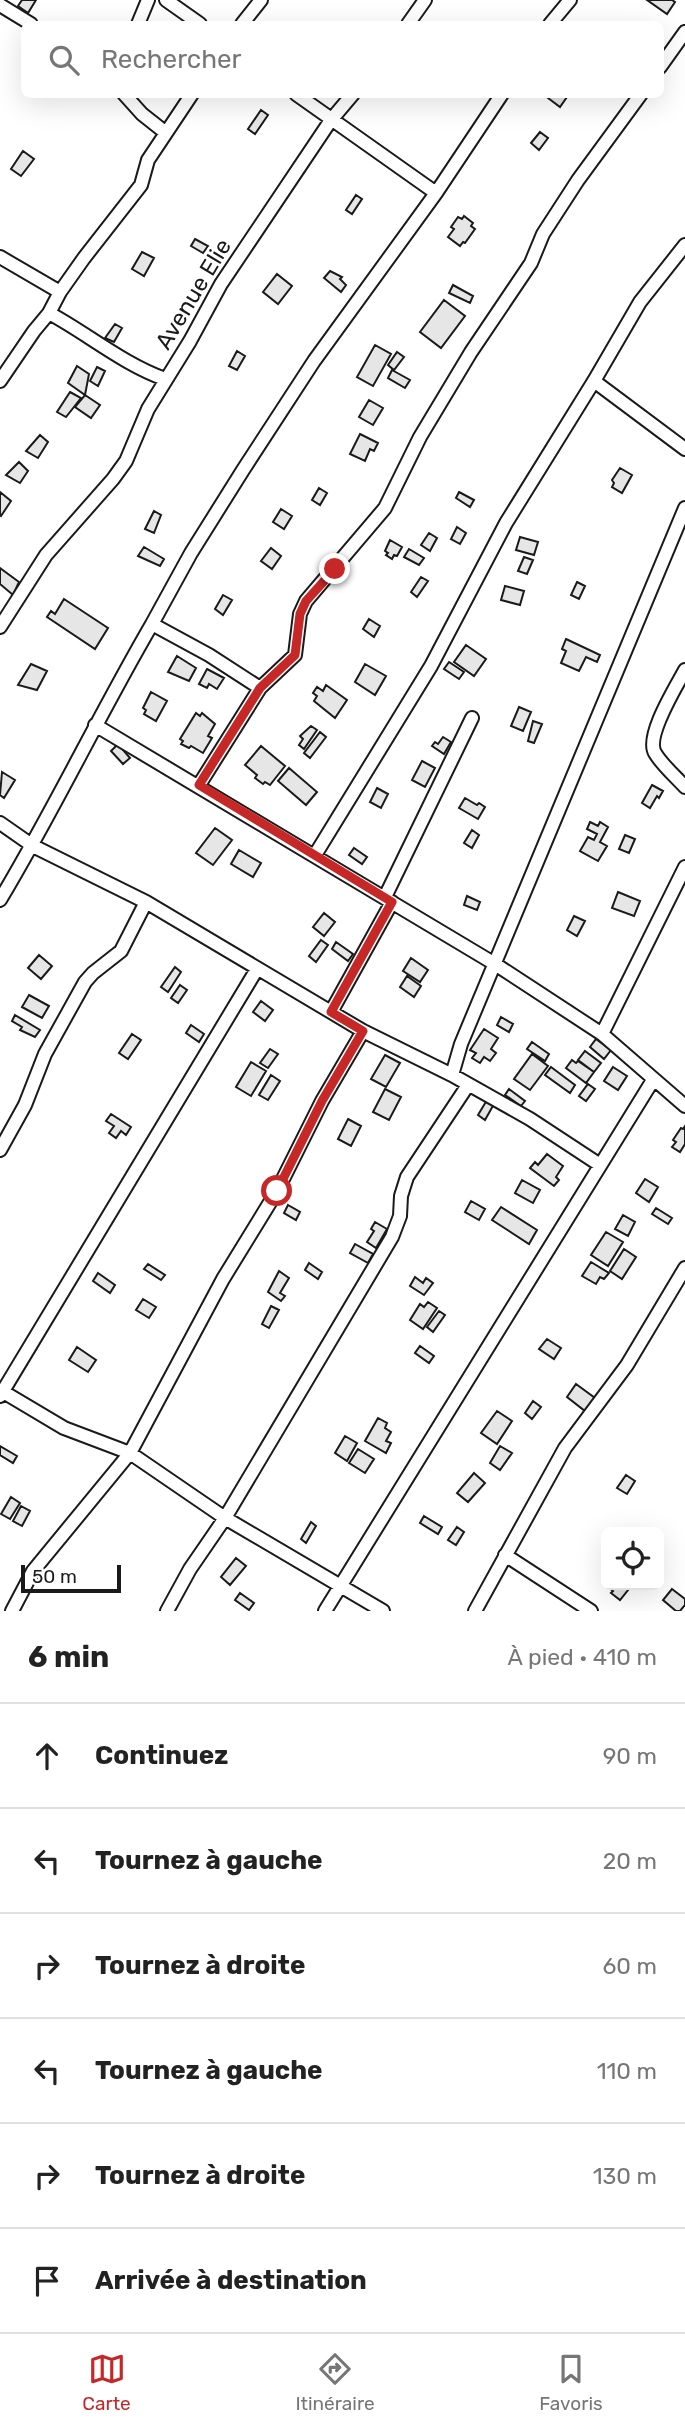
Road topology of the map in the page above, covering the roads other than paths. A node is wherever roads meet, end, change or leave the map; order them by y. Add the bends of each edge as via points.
1 (148, 0) edge
2 (166, 0) edge
3 (261, 0) edge
4 (425, 0) edge
5 (570, 0) edge
6 (0, 5) edge
7 (26, 21) edge
8 (139, 21) edge
9 (196, 21) edge
10 (244, 21) edge
11 (410, 21) edge
12 (552, 21) edge
13 (685, 32) edge
14 (664, 61) edge
15 (128, 98) edge
16 (189, 98) edge
17 (301, 98) edge
18 (350, 98) edge
19 (499, 98) edge
20 (638, 98) edge
21 (331, 120) junction
22 (166, 133) junction
23 (436, 193) junction
24 (685, 245) edge
25 (0, 257) edge
26 (60, 292) junction
27 (49, 313) junction
28 (165, 379) junction
29 (0, 381) edge
30 (594, 381) junction
31 (685, 449) edge
32 (685, 508) edge
33 (152, 624) junction
34 (0, 627) edge
35 (685, 670) edge
36 (260, 688) junction
37 (472, 718) dead end
38 (96, 725) junction
39 (199, 785) junction
40 (685, 787) edge
41 (0, 823) edge
42 (33, 846) junction
43 (315, 855) junction
44 (685, 867) edge
45 (0, 900) edge
46 (388, 900) junction
47 (146, 902) junction
48 (495, 964) junction
49 (257, 969) junction
50 (331, 1012) junction
51 (363, 1031) junction
52 (603, 1034) junction
53 (452, 1075) junction
54 (653, 1080) junction
55 (468, 1084) junction
56 (685, 1106) edge
57 (0, 1150) edge
58 (600, 1165) junction
59 (685, 1268) edge
60 (1, 1393) edge
61 (130, 1453) junction
62 (225, 1518) junction
63 (505, 1555) junction
64 (339, 1586) junction
65 (12, 1611) edge
66 (167, 1611) edge
67 (325, 1611) edge
68 (383, 1611) edge
69 (475, 1611) edge
70 (591, 1611) edge

1 - 8 street
2 - 9 street
3 - 10 street
4 - 11 street
5 - 12 street
6 - 7 street
13 - 14 street
15 - 22 street
16 - 22 street
17 - 21 street
18 - 21 street, Avenue Elie
19 - 23 street
20 - 36 street via 542,234 531,263 420,437 385,508 306,601 295,655
21 - 23 street
21 - 28 street, Avenue Elie via 221,284
22 - 26 street via 148,160 141,184
23 - 33 street via 314,360 213,517
24 - 30 street via 640,302
25 - 26 street
26 - 27 street
27 - 28 street, Avenue Elie
27 - 29 street
28 - 34 street via 126,461 46,555
30 - 31 street
30 - 43 street via 506,523 431,666
32 - 48 street
33 - 36 street
33 - 38 street
35 - 40 street via 652,745
36 - 39 street
37 - 46 street
38 - 39 street
38 - 42 street
39 - 43 street
41 - 42 street
42 - 45 street
42 - 47 street
43 - 46 street
44 - 52 street
46 - 48 street
46 - 50 street
47 - 49 street
47 - 57 street via 121,951 85,982
48 - 52 street
48 - 53 street
49 - 50 street
49 - 60 street
50 - 51 street
51 - 53 street
51 - 61 street
52 - 54 street
53 - 55 street
54 - 56 street
54 - 58 street
55 - 58 street
55 - 62 street via 407,1177 393,1237
58 - 64 street
59 - 63 street via 626,1365 565,1448
60 - 61 street via 64,1428
61 - 62 street
61 - 65 street via 33,1571
62 - 64 street
62 - 66 street
63 - 69 street
63 - 70 street
64 - 67 street
64 - 68 street

